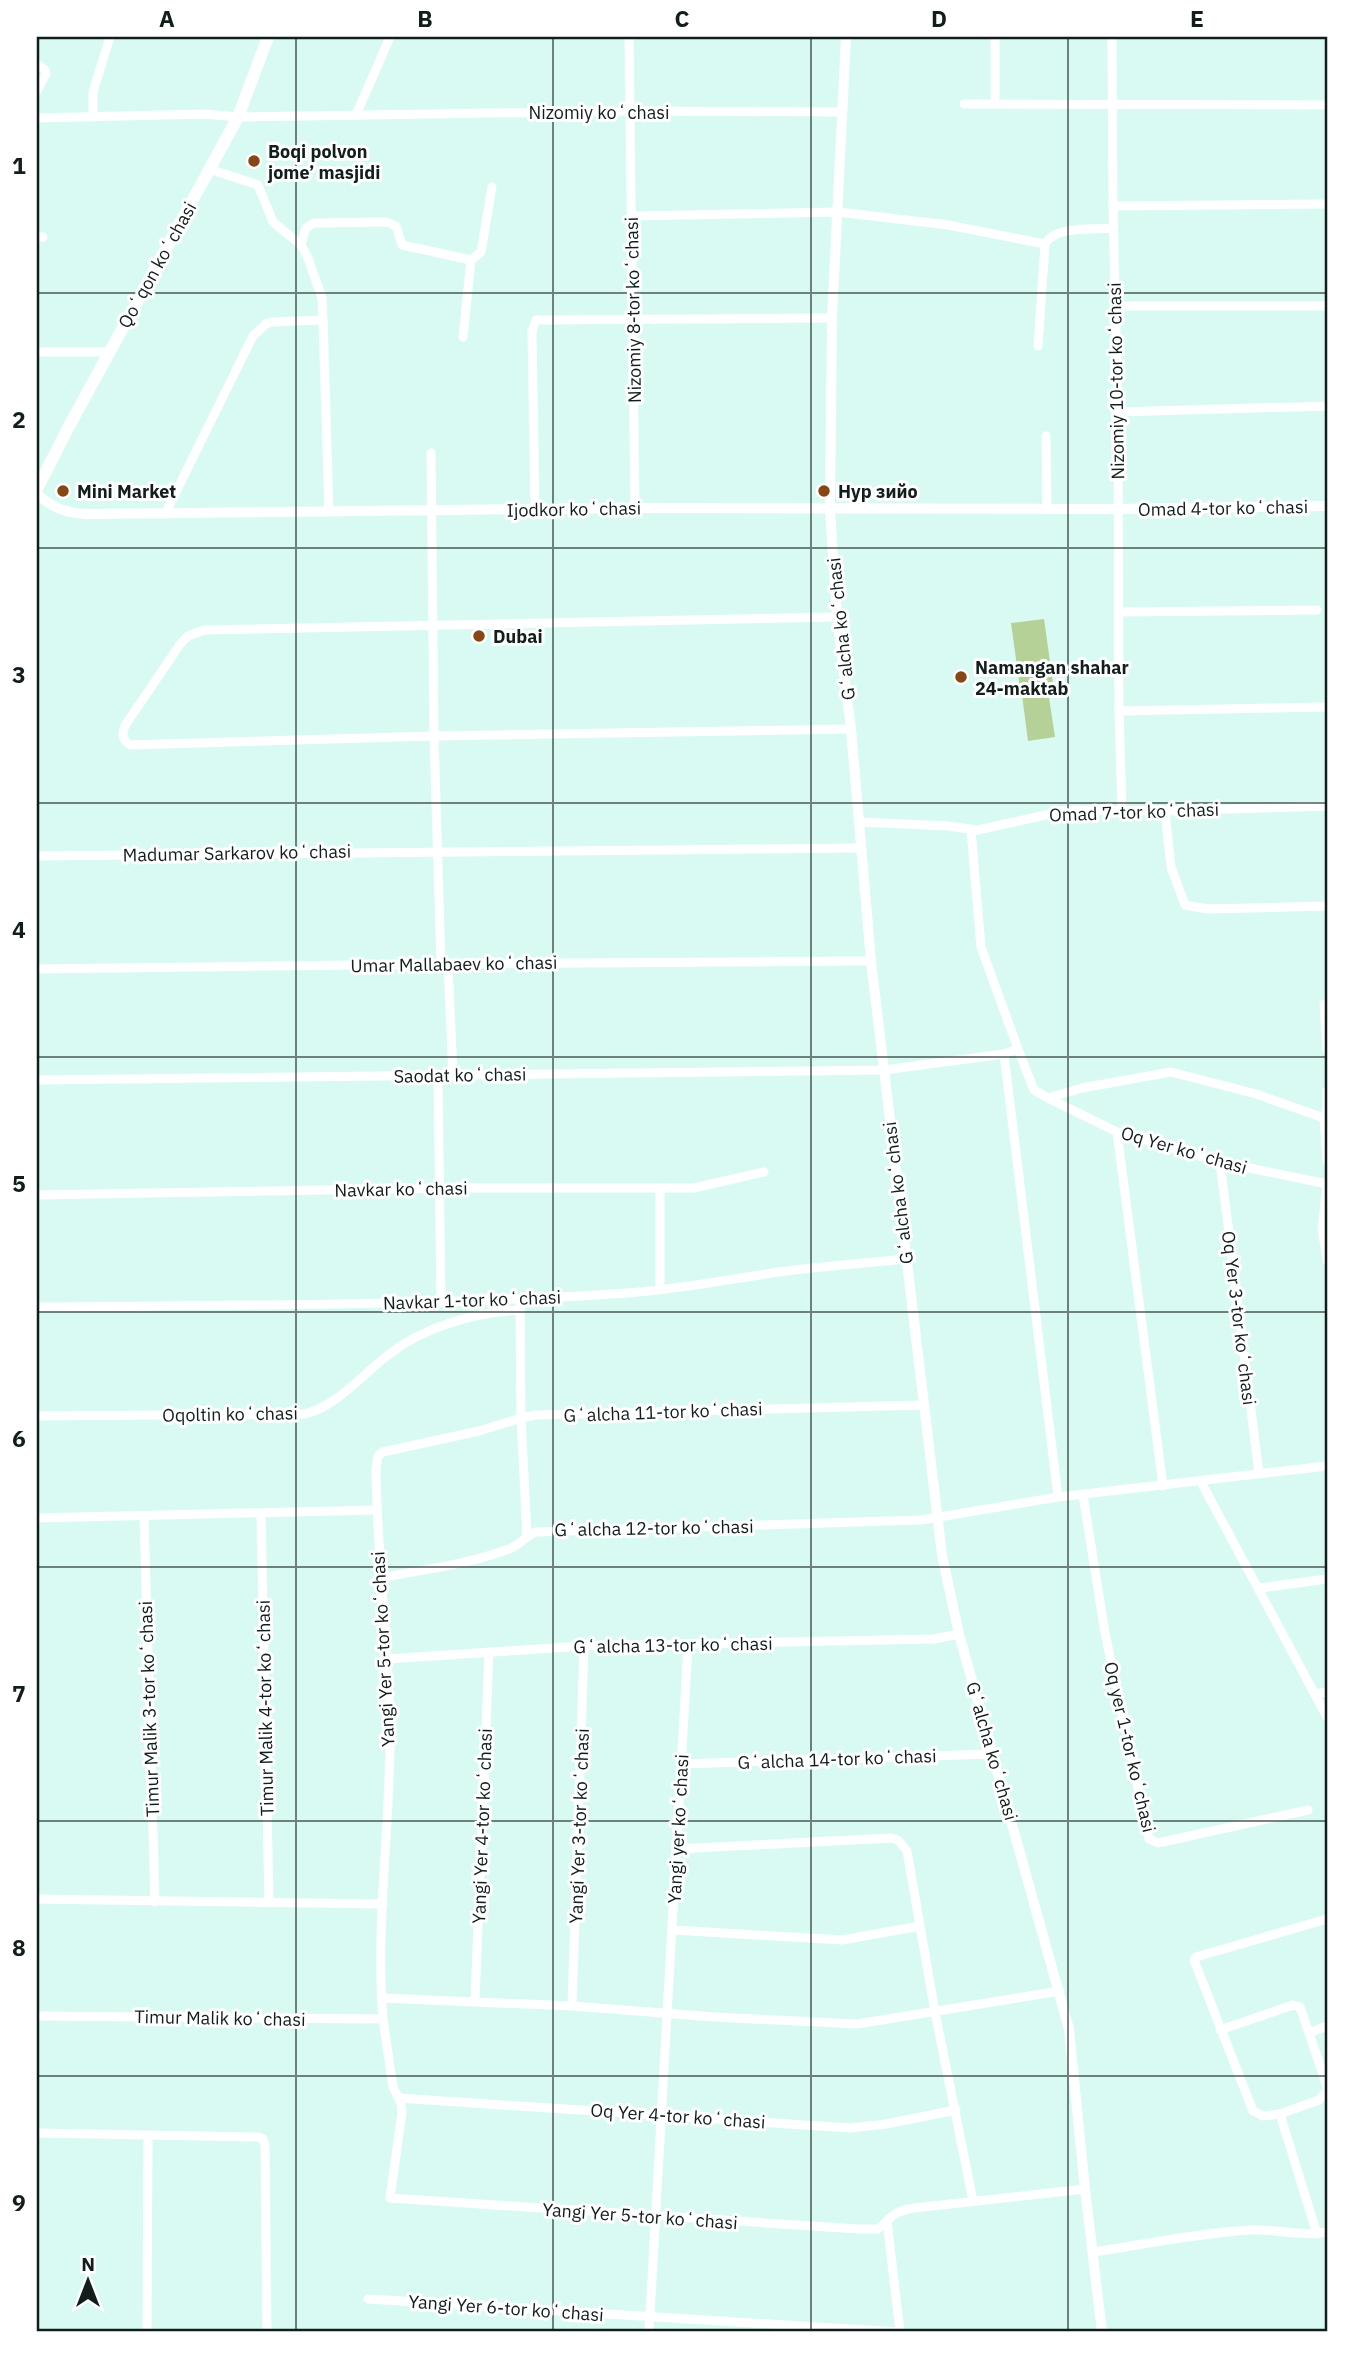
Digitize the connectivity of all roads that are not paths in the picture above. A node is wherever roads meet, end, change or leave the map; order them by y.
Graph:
1 (110, 37) edge
2 (268, 37) edge
3 (390, 37) edge
4 (629, 37) edge
5 (846, 37) edge
6 (995, 37) edge
7 (1112, 37) edge
8 (37, 64) edge
9 (37, 91) edge
10 (964, 104) dead end
11 (995, 104) junction
12 (1327, 104) edge
13 (1112, 105) junction
14 (631, 111) junction
15 (842, 112) junction
16 (356, 115) junction
17 (93, 117) junction
18 (238, 117) junction
19 (37, 118) edge
20 (209, 169) junction
21 (492, 187) dead end
22 (1327, 204) edge
23 (1113, 206) junction
24 (838, 212) junction
25 (631, 216) junction
26 (1113, 228) junction
27 (1045, 244) junction
28 (301, 245) junction
29 (471, 260) junction
30 (1115, 306) junction
31 (1327, 306) edge
32 (634, 318) junction
33 (832, 318) junction
34 (323, 320) junction
35 (463, 337) dead end
36 (1038, 346) dead end
37 (37, 352) edge
38 (109, 352) junction
39 (1327, 406) edge
40 (1118, 412) junction
41 (1046, 436) dead end
42 (431, 453) dead end
43 (37, 491) edge
44 (1327, 506) edge
45 (635, 508) junction
46 (535, 509) junction
47 (1047, 509) junction
48 (1118, 509) junction
49 (432, 510) junction
50 (830, 510) junction
51 (329, 511) junction
52 (165, 514) junction
53 (1317, 610) dead end
54 (1119, 612) junction
55 (837, 617) junction
56 (433, 626) junction
57 (1327, 706) edge
58 (1119, 711) junction
59 (851, 729) junction
60 (434, 736) junction
61 (1327, 806) edge
62 (1122, 810) junction
63 (1165, 811) junction
64 (860, 822) junction
65 (971, 830) junction
66 (861, 848) junction
67 (438, 850) junction
68 (37, 856) edge
69 (1327, 906) edge
70 (871, 961) junction
71 (444, 964) junction
72 (37, 969) edge
73 (1327, 1004) edge
74 (1018, 1049) junction
75 (1327, 1051) edge
76 (1004, 1054) junction
77 (884, 1070) junction
78 (453, 1074) junction
79 (439, 1075) junction
80 (37, 1080) edge
81 (1327, 1091) edge
82 (1048, 1098) junction
83 (1326, 1111) edge
84 (1116, 1132) junction
85 (1220, 1161) junction
86 (1327, 1161) edge
87 (764, 1172) dead end
88 (1327, 1184) edge
89 (440, 1188) junction
90 (660, 1188) junction
91 (37, 1195) edge
92 (1326, 1244) edge
93 (906, 1259) junction
94 (1327, 1261) edge
95 (660, 1289) junction
96 (520, 1300) junction
97 (442, 1302) junction
98 (37, 1307) edge
99 (520, 1310) junction
100 (923, 1405) junction
101 (37, 1416) edge
102 (521, 1418) junction
103 (1327, 1465) edge
104 (1259, 1474) junction
105 (1201, 1482) junction
106 (1163, 1486) junction
107 (1083, 1495) junction
108 (1058, 1497) junction
109 (376, 1510) junction
110 (261, 1513) junction
111 (144, 1516) junction
112 (37, 1518) edge
113 (938, 1518) junction
114 (527, 1535) junction
115 (380, 1578) junction
116 (1327, 1579) edge
117 (1260, 1588) junction
118 (959, 1634) junction
119 (688, 1645) junction
120 (584, 1646) junction
121 (489, 1652) junction
122 (387, 1659) junction
123 (1327, 1692) edge
124 (1314, 1694) junction
125 (1327, 1717) edge
126 (992, 1755) junction
127 (681, 1764) junction
128 (1308, 1810) dead end
129 (677, 1849) junction
130 (37, 1900) edge
131 (155, 1902) junction
132 (269, 1903) junction
133 (383, 1904) junction
134 (1327, 1919) edge
135 (920, 1926) junction
136 (673, 1930) junction
137 (1060, 1990) junction
138 (382, 1998) junction
139 (475, 2001) junction
140 (572, 2006) junction
141 (935, 2012) junction
142 (668, 2013) junction
143 (37, 2016) edge
144 (383, 2019) junction
145 (1327, 2026) edge
146 (1220, 2030) junction
147 (1309, 2033) junction
148 (1327, 2088) edge
149 (398, 2098) junction
150 (956, 2110) junction
151 (663, 2114) junction
152 (1280, 2114) junction
153 (37, 2133) edge
154 (148, 2135) junction
155 (1085, 2189) junction
156 (973, 2201) junction
157 (655, 2217) junction
158 (887, 2221) junction
159 (1322, 2233) edge
160 (1094, 2252) junction
161 (368, 2299) dead end
162 (650, 2318) junction
163 (147, 2332) edge
164 (267, 2332) edge
165 (649, 2332) edge
166 (898, 2332) edge
167 (1102, 2332) edge

1 - 17 street
2 - 18 main road, Qoʻqon koʻchasi
3 - 16 street
4 - 14 street, Nizomiy 8-tor koʻchasi
5 - 15 street, Gʻalcha koʻchasi
6 - 11 street
7 - 13 street, Nizomiy 10-tor koʻchasi
8 - 9 street
10 - 11 street
11 - 13 street
12 - 13 street
13 - 23 street, Nizomiy 10-tor koʻchasi
14 - 15 street, Nizomiy koʻchasi
14 - 16 street, Nizomiy koʻchasi
14 - 25 street, Nizomiy 8-tor koʻchasi
15 - 24 street, Gʻalcha koʻchasi
16 - 18 street, Nizomiy koʻchasi
17 - 18 street, Nizomiy koʻchasi
17 - 19 street, Nizomiy koʻchasi
18 - 20 main road, Qoʻqon koʻchasi
20 - 28 street
20 - 38 main road, Qoʻqon koʻchasi
21 - 29 street
22 - 23 street
23 - 26 street, Nizomiy 10-tor koʻchasi
24 - 25 street
24 - 27 street
24 - 33 street, Gʻalcha koʻchasi
25 - 32 street, Nizomiy 8-tor koʻchasi
26 - 27 street
26 - 30 street, Nizomiy 10-tor koʻchasi
27 - 36 street
28 - 29 street
28 - 34 street
29 - 35 street
30 - 31 street
30 - 40 street, Nizomiy 10-tor koʻchasi
32 - 33 street
32 - 45 street, Nizomiy 8-tor koʻchasi
32 - 46 street
33 - 50 street, Gʻalcha koʻchasi
34 - 51 street
34 - 52 street
37 - 38 street
38 - 43 main road, Qoʻqon koʻchasi
39 - 40 street
40 - 48 street, Nizomiy 10-tor koʻchasi
41 - 47 street
42 - 49 street
43 - 52 street, Ijodkor koʻchasi
44 - 48 street, Omad 4-tor koʻchasi
45 - 46 street, Ijodkor koʻchasi
45 - 50 street, Ijodkor koʻchasi
46 - 49 street, Ijodkor koʻchasi
47 - 48 street, Ijodkor koʻchasi
47 - 50 street, Ijodkor koʻchasi
48 - 54 street, Nizomiy 10-tor koʻchasi
49 - 51 street, Ijodkor koʻchasi
49 - 56 street
50 - 55 street, Gʻalcha koʻchasi
51 - 52 street, Ijodkor koʻchasi
53 - 54 street
54 - 58 street, Nizomiy 10-tor koʻchasi
55 - 56 street
55 - 59 street, Gʻalcha koʻchasi
56 - 60 street
56 - 60 street
57 - 58 street
58 - 62 street, Nizomiy 10-tor koʻchasi
59 - 60 street
59 - 64 street, Gʻalcha koʻchasi
60 - 67 street
61 - 63 street, Omad 7-tor koʻchasi
62 - 63 street, Omad 7-tor koʻchasi
62 - 65 street, Omad 7-tor koʻchasi
63 - 69 street
64 - 65 street, Omad 7-tor koʻchasi
64 - 66 street, Gʻalcha koʻchasi
65 - 74 street
66 - 67 street, Madumar Sarkarov koʻchasi
66 - 70 street, Gʻalcha koʻchasi
67 - 68 street, Madumar Sarkarov koʻchasi
67 - 71 street
70 - 71 street, Umar Mallabaev koʻchasi
70 - 77 street, Gʻalcha koʻchasi
71 - 72 street, Umar Mallabaev koʻchasi
71 - 78 street
73 - 75 street
74 - 76 street, Saodat koʻchasi
74 - 82 street
76 - 77 street, Saodat koʻchasi
76 - 108 street
77 - 78 street, Saodat koʻchasi
77 - 93 street, Gʻalcha koʻchasi
78 - 79 street, Saodat koʻchasi
79 - 80 street, Saodat koʻchasi
79 - 89 street
81 - 83 street
82 - 83 street
82 - 84 street, Oq Yer koʻchasi
83 - 86 street
84 - 85 street, Oq Yer koʻchasi
84 - 106 street
85 - 88 street, Oq Yer koʻchasi
85 - 104 street, Oq Yer 3-tor koʻchasi
87 - 90 street, Navkar koʻchasi
88 - 92 street
89 - 90 street, Navkar koʻchasi
89 - 91 street, Navkar koʻchasi
89 - 97 street
90 - 95 street
92 - 94 street
93 - 95 street, Navkar 1-tor koʻchasi
93 - 100 street, Gʻalcha koʻchasi
95 - 96 street, Navkar 1-tor koʻchasi
96 - 97 street, Navkar 1-tor koʻchasi
96 - 99 street
97 - 98 street, Navkar 1-tor koʻchasi
99 - 101 street, Oqoltin koʻchasi
99 - 102 street
100 - 102 street, Gʻalcha 11-tor koʻchasi
100 - 113 street, Gʻalcha koʻchasi
102 - 109 street, Gʻalcha 11-tor koʻchasi
102 - 114 street
103 - 104 street
104 - 105 street
105 - 106 street
105 - 117 street
106 - 107 street
107 - 108 street
107 - 128 street, Oq yer 1-tor koʻchasi
108 - 113 street
109 - 110 street
109 - 115 street, Yangi Yer 5-tor koʻchasi
110 - 111 street
110 - 132 street, Timur Malik 4-tor koʻchasi
111 - 112 street
111 - 131 street, Timur Malik 3-tor koʻchasi
113 - 114 street, Gʻalcha 12-tor koʻchasi
113 - 118 street, Gʻalcha koʻchasi
114 - 115 street, Gʻalcha 12-tor koʻchasi
115 - 122 street, Yangi Yer 5-tor koʻchasi
116 - 117 street
117 - 124 street
118 - 119 street, Gʻalcha 13-tor koʻchasi
118 - 126 street, Gʻalcha koʻchasi
119 - 120 street, Gʻalcha 13-tor koʻchasi
119 - 127 street, Yangi yer koʻchasi
120 - 121 street, Gʻalcha 13-tor koʻchasi
120 - 140 street, Yangi Yer 3-tor koʻchasi
121 - 122 street, Gʻalcha 13-tor koʻchasi
121 - 139 street, Yangi Yer 4-tor koʻchasi
122 - 133 street, Yangi Yer 5-tor koʻchasi
123 - 124 street
124 - 125 street
126 - 127 street, Gʻalcha 14-tor koʻchasi
126 - 137 street, Gʻalcha koʻchasi
127 - 129 street, Yangi yer koʻchasi
129 - 135 street
129 - 136 street, Yangi yer koʻchasi
130 - 131 street
131 - 132 street
132 - 133 street
133 - 138 street, Yangi Yer 5-tor koʻchasi
134 - 146 street
135 - 136 street
135 - 141 street
136 - 142 street, Yangi yer koʻchasi
137 - 141 street
137 - 155 street, Gʻalcha koʻchasi
138 - 139 street
138 - 144 street
139 - 140 street
140 - 142 street
141 - 142 street
141 - 150 street
142 - 151 street, Yangi yer koʻchasi
143 - 144 street, Timur Malik koʻchasi
144 - 149 street
145 - 147 street
146 - 147 street
146 - 152 street
147 - 148 street
148 - 152 street
149 - 151 street, Oq Yer 4-tor koʻchasi
149 - 157 street, Yangi Yer 5-tor koʻchasi
150 - 151 street, Oq Yer 4-tor koʻchasi
150 - 156 street
151 - 157 street, Yangi yer koʻchasi
152 - 159 street
153 - 154 street
154 - 163 street
154 - 164 street
155 - 156 street
155 - 160 street, Gʻalcha koʻchasi
156 - 158 street
157 - 158 street, Yangi Yer 5-tor koʻchasi
157 - 162 street, Yangi yer koʻchasi
158 - 166 street
159 - 160 street
160 - 167 street, Gʻalcha koʻchasi
161 - 162 street, Yangi Yer 6-tor koʻchasi
162 - 165 street, Yangi yer koʻchasi
162 - 166 street, Yangi Yer 6-tor koʻchasi

